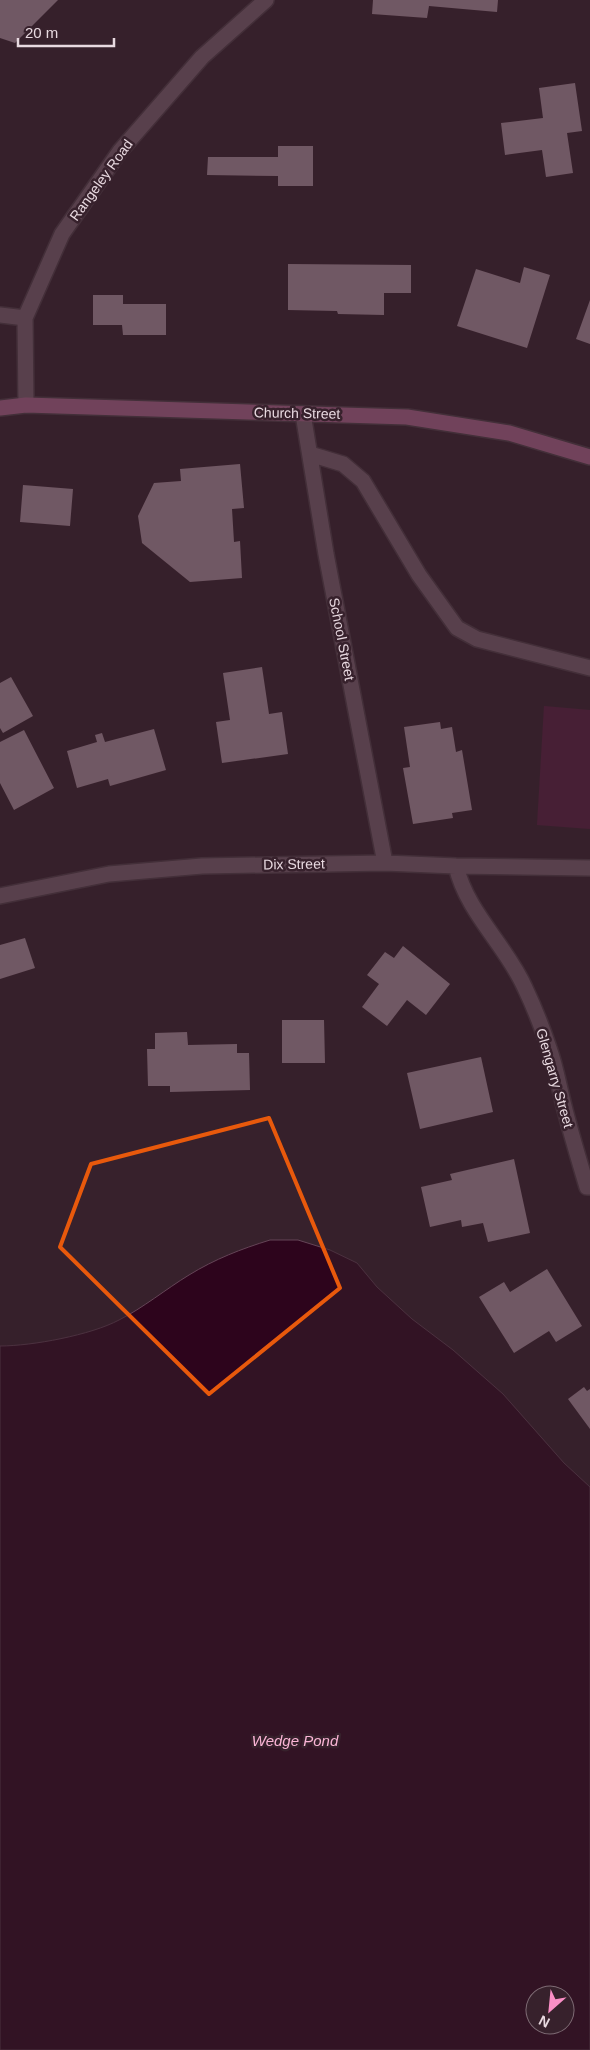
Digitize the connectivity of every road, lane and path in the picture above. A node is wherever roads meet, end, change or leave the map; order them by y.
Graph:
1 (266, 0) edge
2 (0, 315) edge
3 (25, 318) junction
4 (26, 405) junction
5 (0, 408) edge
6 (303, 414) junction
7 (310, 454) junction
8 (590, 457) edge
9 (590, 668) edge
10 (385, 863) junction
11 (456, 866) junction
12 (590, 868) edge
13 (0, 896) edge
14 (589, 1190) edge

1 - 3 street, Rangeley Road
2 - 3 street
3 - 4 street, Rangeley Road
4 - 5 main road, Church Street
4 - 6 main road, Church Street
6 - 7 street, School Street
6 - 8 main road, Church Street
7 - 9 street
7 - 10 street, School Street
10 - 11 street, Dix Street
10 - 13 street, Dix Street
11 - 12 street, Dix Street
11 - 14 street, Glengarry Street

